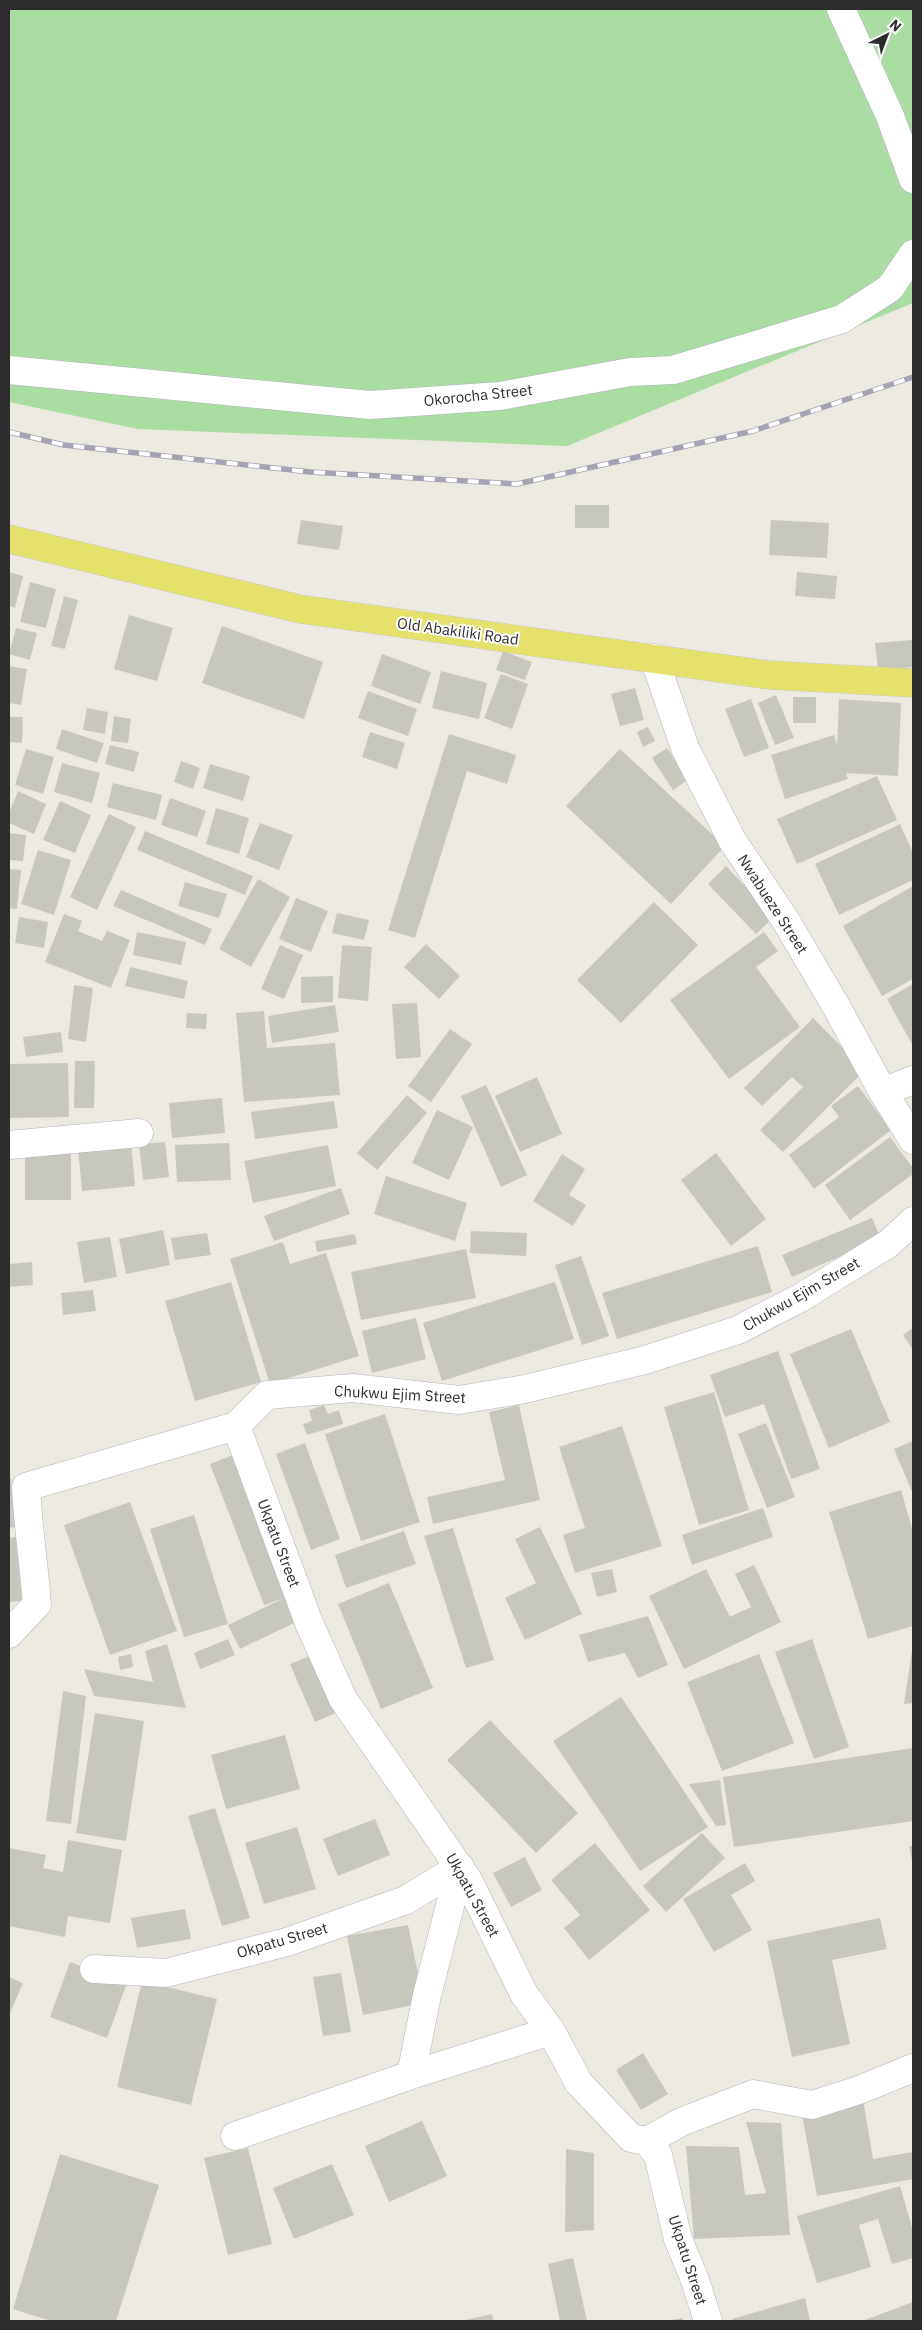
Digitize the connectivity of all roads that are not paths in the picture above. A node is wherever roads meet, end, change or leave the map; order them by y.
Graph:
1 (841, 9) edge
2 (913, 179) edge
3 (913, 254) edge
4 (9, 370) edge
5 (9, 539) edge
6 (654, 658) junction
7 (913, 683) edge
8 (913, 1080) edge
9 (883, 1092) junction
10 (139, 1133) dead end
11 (913, 1140) edge
12 (9, 1144) edge
13 (913, 1221) edge
14 (236, 1426) junction
15 (9, 1634) edge
16 (460, 1867) junction
17 (94, 1969) dead end
18 (551, 2031) junction
19 (913, 2068) edge
20 (411, 2075) junction
21 (235, 2136) dead end
22 (647, 2141) junction
23 (708, 2321) edge

1 - 2 street
3 - 4 street, Okorocha Street
5 - 6 main road, Old Abakiliki Road
6 - 7 main road, Old Abakiliki Road
6 - 9 street, Nwabueze Street
8 - 9 street
9 - 11 street, Nwabueze Street
10 - 12 street
13 - 14 street, Chukwu Ejim Street
14 - 15 street, Chukwu Ejim Street
14 - 16 street, Ukpatu Street
16 - 17 street, Okpatu Street
16 - 18 street, Ukpatu Street
16 - 20 street
18 - 20 street
18 - 22 street, Ukpatu Street
19 - 22 street
20 - 21 street
22 - 23 street, Ukpatu Street

